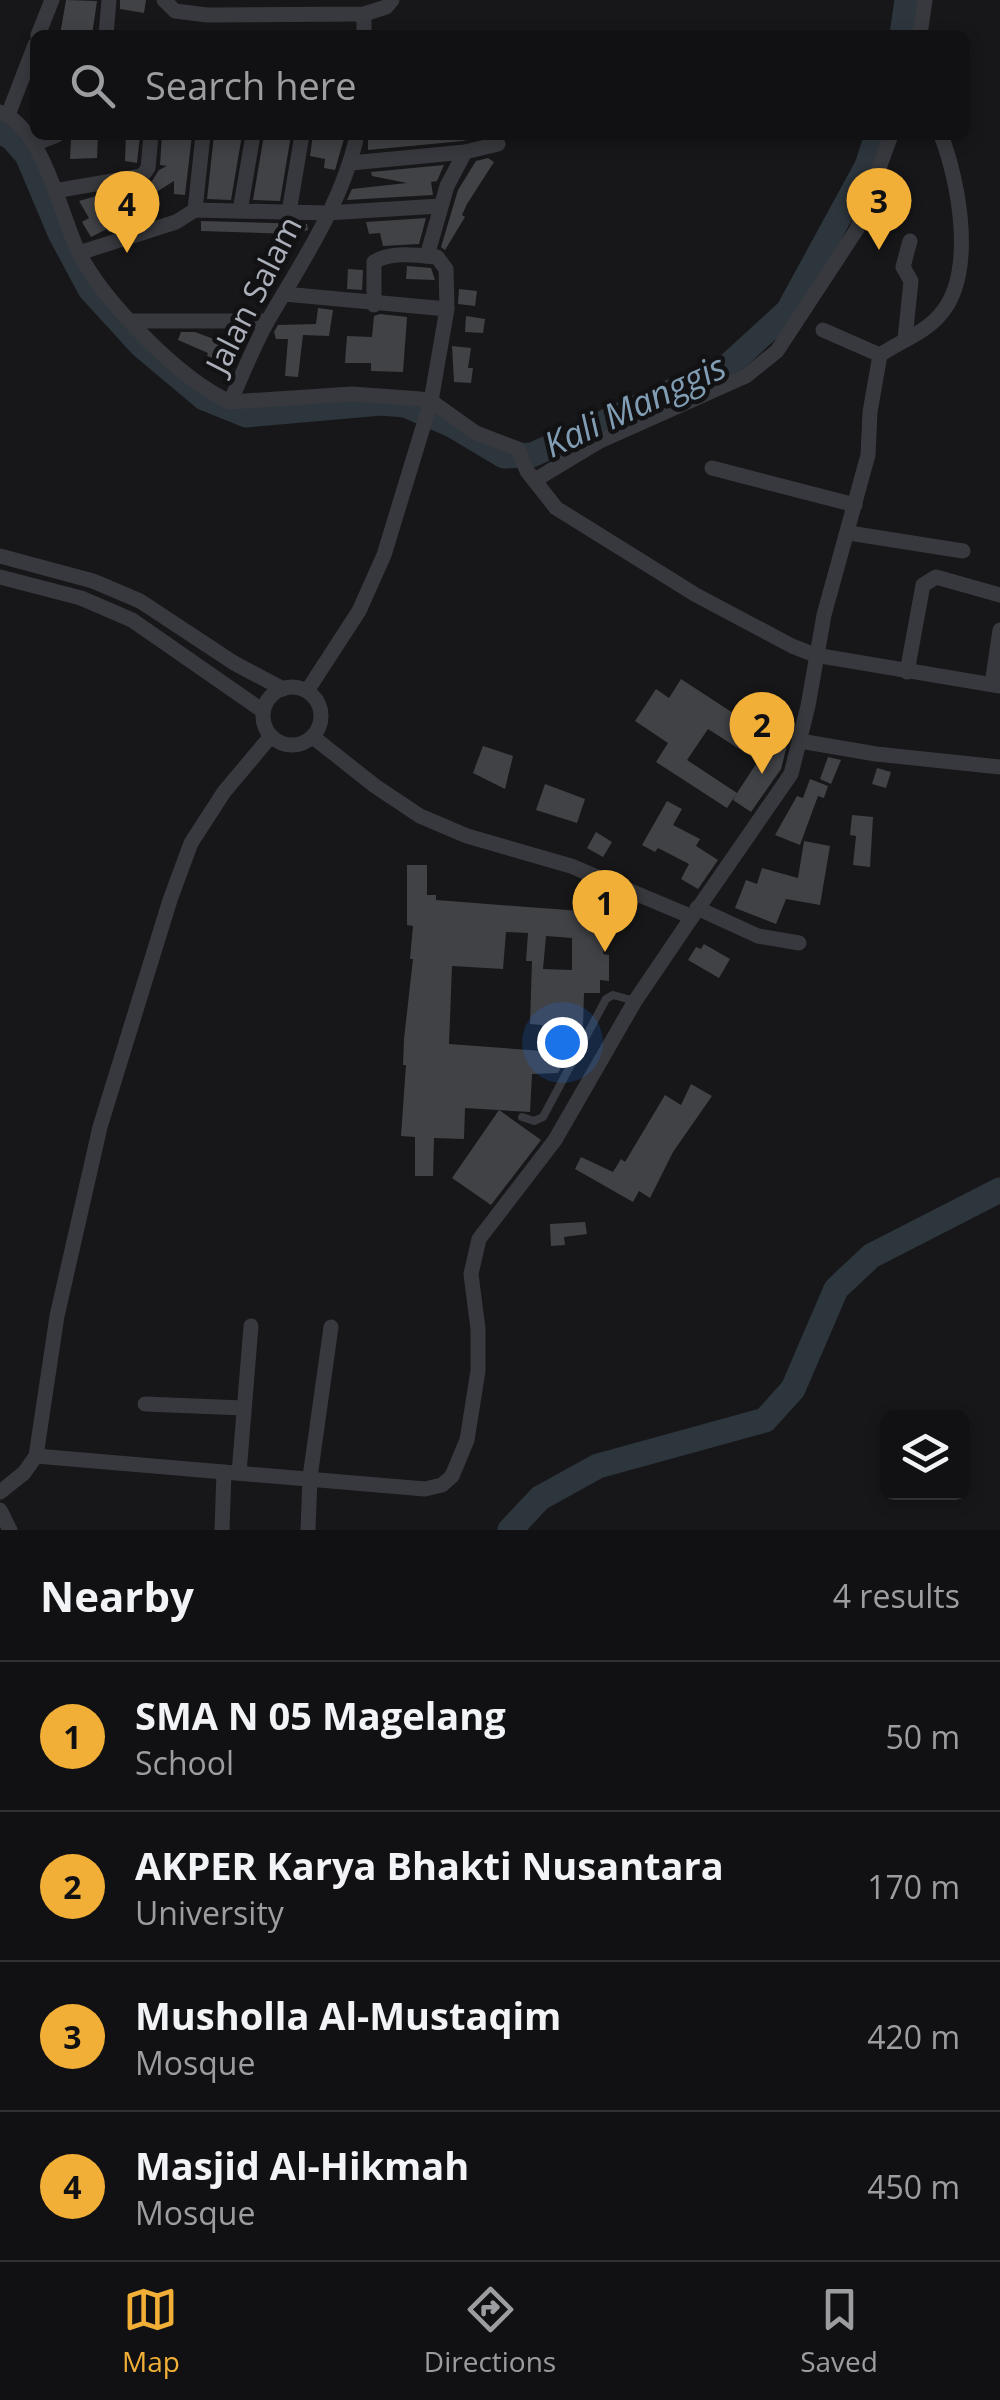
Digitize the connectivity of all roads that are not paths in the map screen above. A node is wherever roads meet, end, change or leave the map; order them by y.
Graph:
1 (52, 0) edge
2 (109, 0) edge
3 (164, 0) edge
4 (392, 0) edge
5 (925, 0) edge
6 (215, 10) edge
7 (364, 14) junction
8 (40, 30) edge
9 (106, 30) edge
10 (364, 30) edge
11 (921, 30) edge
12 (30, 55) edge
13 (4, 114) edge
14 (44, 140) edge
15 (151, 140) edge
16 (202, 140) edge
17 (252, 140) edge
18 (301, 140) edge
19 (355, 140) edge
20 (889, 140) edge
21 (944, 140) edge
22 (34, 144) junction
23 (498, 144) dead end
24 (465, 152) junction
25 (351, 162) junction
26 (54, 191) junction
27 (440, 206) junction
28 (195, 210) junction
29 (240, 211) junction
30 (289, 212) junction
31 (327, 212) junction
32 (910, 241) dead end
33 (79, 253) junction
34 (427, 256) junction
35 (284, 294) junction
36 (374, 305) junction
37 (447, 309) junction
38 (132, 321) junction
39 (268, 322) junction
40 (823, 330) dead end
41 (904, 339) junction
42 (880, 355) junction
43 (230, 402) junction
44 (431, 403) junction
45 (712, 468) dead end
46 (531, 475) junction
47 (855, 505) junction
48 (849, 533) junction
49 (962, 552) dead end
50 (0, 556) edge
51 (0, 577) edge
52 (1000, 595) edge
53 (1000, 630) edge
54 (815, 655) junction
55 (906, 672) junction
56 (996, 685) edge
57 (283, 689) junction
58 (307, 691) junction
59 (264, 711) junction
60 (270, 736) junction
61 (313, 737) junction
62 (800, 741) junction
63 (1000, 767) edge
64 (694, 912) junction
65 (799, 943) dead end
66 (635, 1001) junction
67 (522, 1117) dead end
68 (251, 1326) dead end
69 (330, 1326) dead end
70 (145, 1404) dead end
71 (242, 1408) junction
72 (36, 1456) junction
73 (231, 1472) junction
74 (310, 1478) junction
75 (0, 1492) edge
76 (0, 1510) edge
77 (10, 1530) edge
78 (222, 1530) edge
79 (308, 1530) edge

1 - 8 street
2 - 9 street
3 - 6 street
4 - 7 street
5 - 11 street
6 - 7 street
7 - 10 street
12 - 13 street
13 - 22 street
14 - 22 street
15 - 26 street
16 - 28 street
17 - 29 street
18 - 30 street
19 - 25 street, Jalan Salam
20 - 46 street
21 - 41 street
22 - 26 street
23 - 24 street
24 - 25 street
24 - 27 street
25 - 31 street, Jalan Salam
26 - 33 street
27 - 31 street
27 - 34 street
28 - 29 street
28 - 33 street
29 - 30 street
30 - 31 street
31 - 35 street, Jalan Salam
32 - 41 street
33 - 38 street
34 - 36 street
34 - 37 street
35 - 36 street
35 - 39 street, Jalan Salam
36 - 37 street
37 - 44 street
38 - 39 street
38 - 43 street
39 - 43 street, Jalan Salam
40 - 42 street
41 - 42 street
42 - 47 street
43 - 44 street
44 - 46 street
44 - 58 street
45 - 47 street
46 - 54 street
47 - 48 street
48 - 49 street
48 - 54 street
50 - 57 street
51 - 59 street
52 - 55 street
53 - 56 street
54 - 55 street
54 - 62 street
55 - 56 street
57 - 58 street
57 - 59 street
58 - 61 street
59 - 60 street
60 - 61 street
60 - 72 street
61 - 64 street
62 - 63 street
62 - 64 street
64 - 65 street
64 - 66 street
66 - 67 lane
66 - 74 street
68 - 71 street
69 - 74 street
70 - 71 street
71 - 73 street
72 - 73 street
72 - 75 street
73 - 74 street
73 - 78 street
74 - 79 street
76 - 77 street

